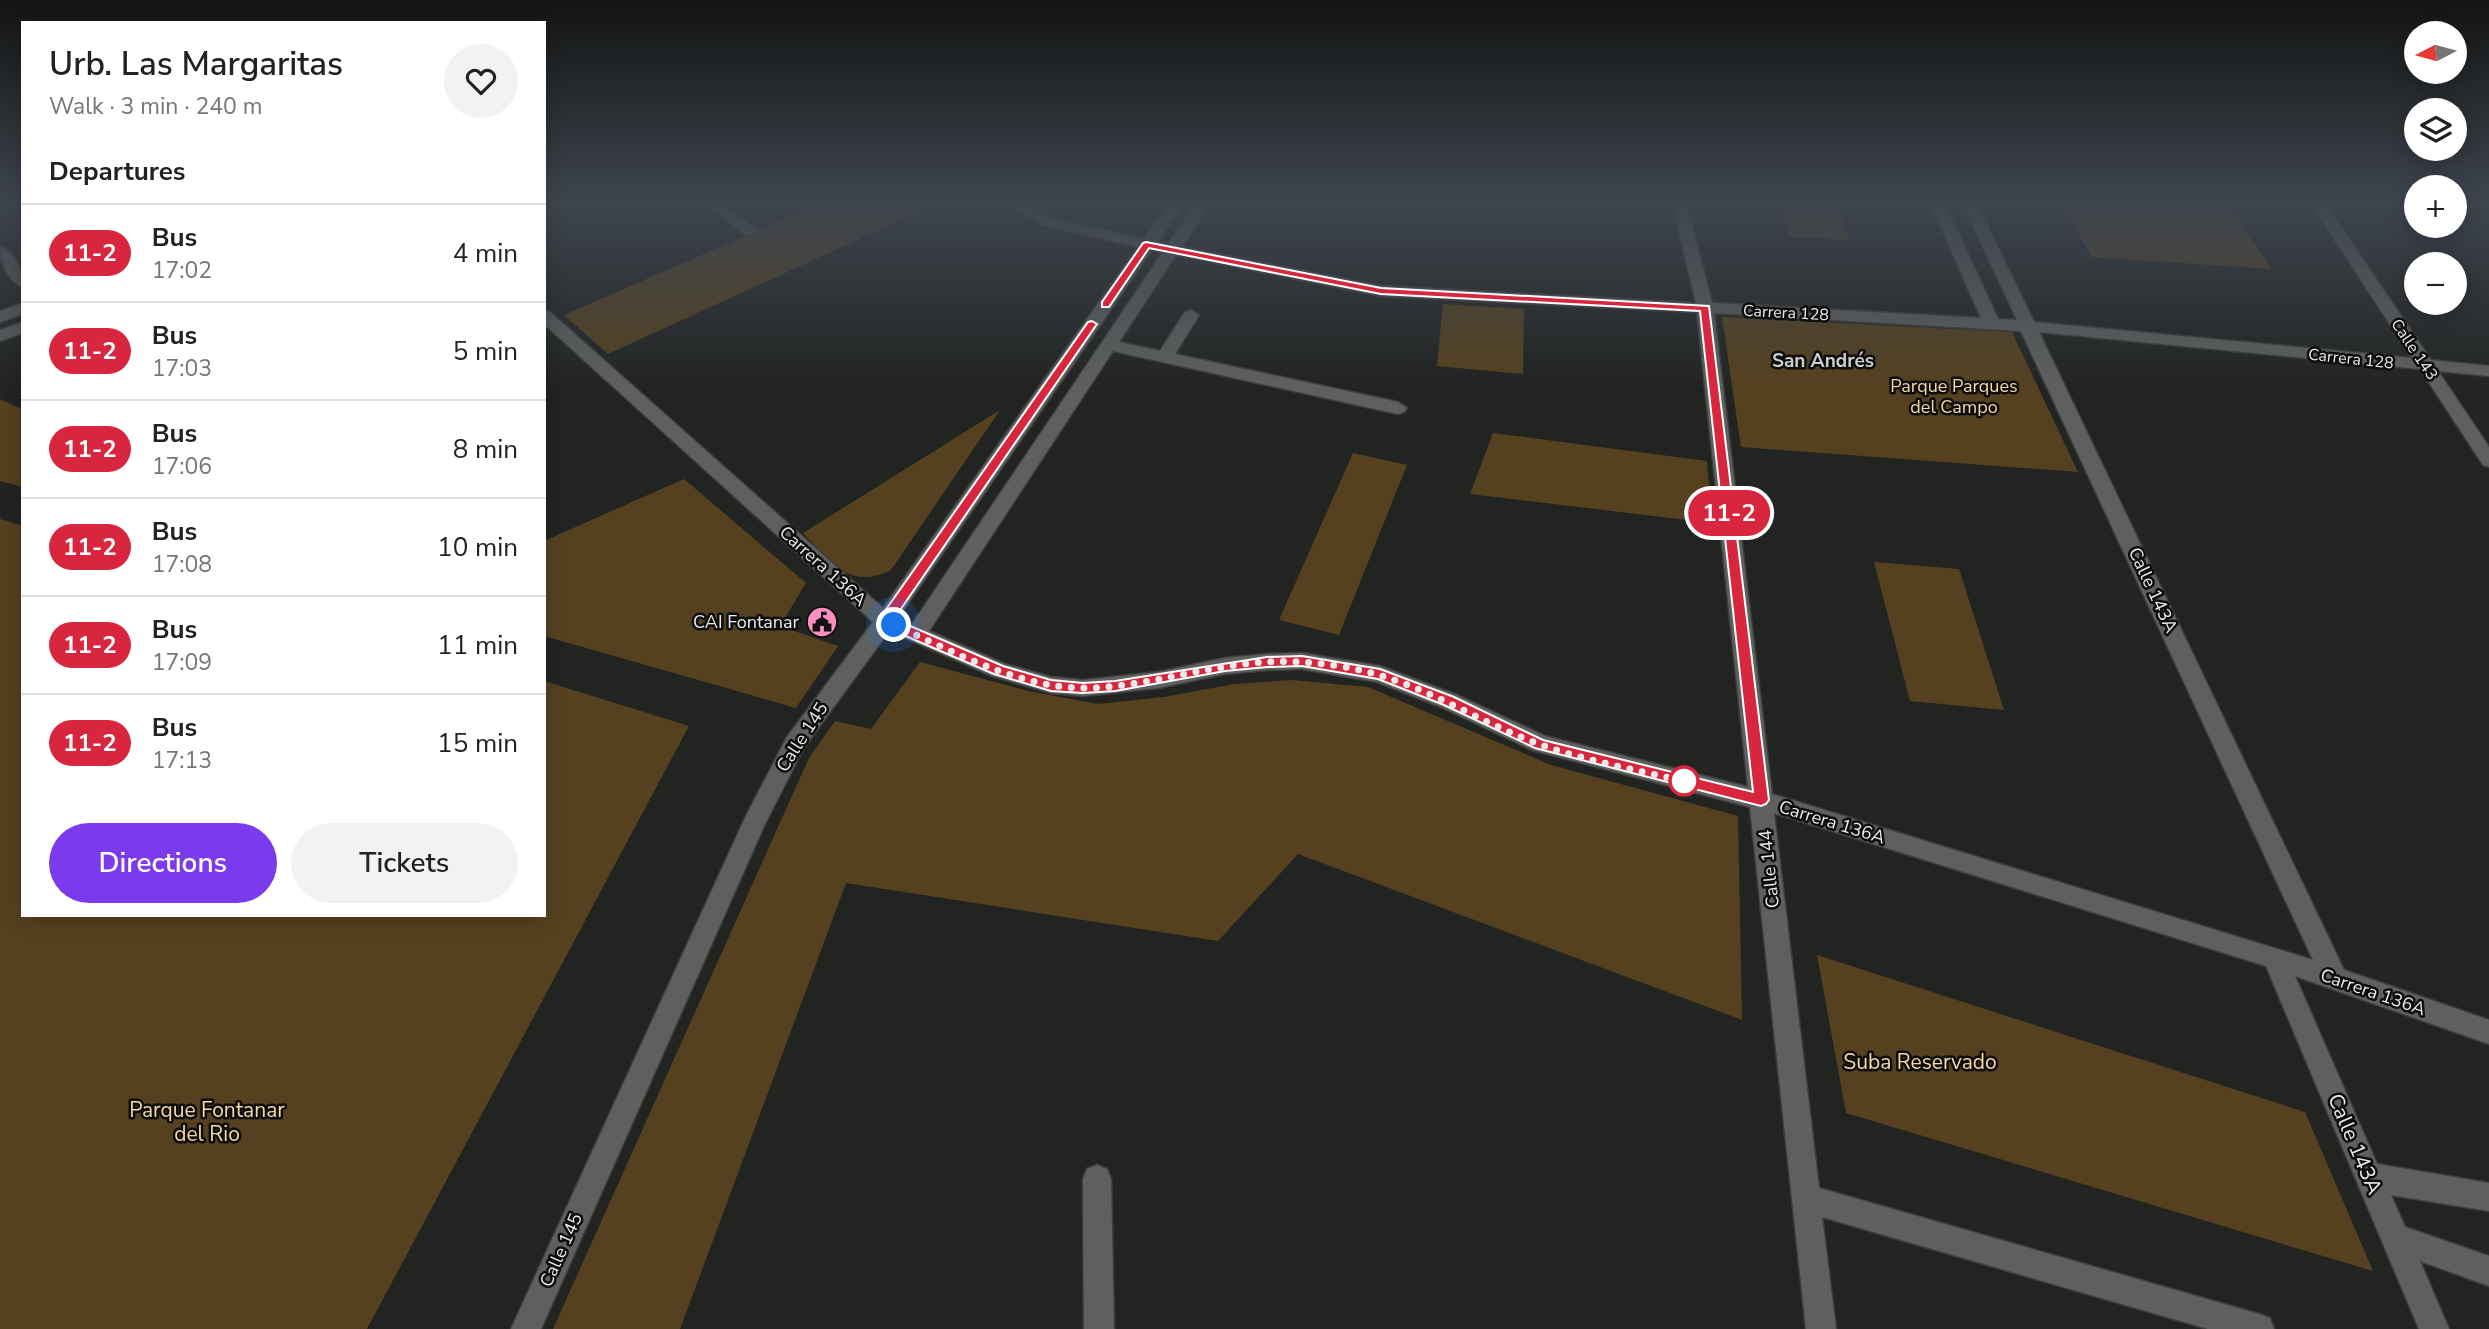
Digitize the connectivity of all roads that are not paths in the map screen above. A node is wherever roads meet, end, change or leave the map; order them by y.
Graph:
1 (10, 264) edge
2 (1133, 264) edge
3 (1162, 264) edge
4 (1243, 264) edge
5 (1694, 264) edge
6 (1965, 264) edge
7 (1999, 264) edge
8 (2358, 264) edge
9 (21, 279) edge
10 (1705, 308) junction
11 (21, 309) edge
12 (1191, 315) dead end
13 (0, 317) edge
14 (546, 317) edge
15 (1992, 323) junction
16 (2029, 326) junction
17 (21, 328) edge
18 (0, 336) edge
19 (1108, 345) junction
20 (1165, 357) junction
21 (2425, 365) junction
22 (2489, 371) edge
23 (1398, 408) dead end
24 (2489, 461) edge
25 (885, 621) junction
26 (916, 634) junction
27 (1761, 800) junction
28 (2276, 958) junction
29 (2335, 979) junction
30 (2489, 1032) edge
31 (2369, 1177) junction
32 (1097, 1179) dead end
33 (2489, 1197) edge
34 (1806, 1198) junction
35 (2395, 1238) junction
36 (2489, 1271) edge
37 (526, 1329) edge
38 (1099, 1329) edge
39 (1821, 1329) edge
40 (2259, 1329) edge
41 (2434, 1329) edge

1 - 9 street
2 - 25 street, Calle 145
3 - 19 street
4 - 10 street, Carrera 128
5 - 10 street, Calle 144
6 - 15 street
7 - 16 street, Calle 143A
8 - 21 street, Calle 143
10 - 15 street, Carrera 128
10 - 27 street, Calle 144
11 - 13 street
12 - 20 street
14 - 25 street, Carrera 136A
15 - 16 street, Carrera 128
16 - 21 street, Carrera 128
16 - 29 street, Calle 143A
17 - 18 street
19 - 20 street
19 - 26 street
20 - 23 street
21 - 22 street, Carrera 128
21 - 24 street, Calle 143
25 - 26 street, Carrera 136A
25 - 37 street, Calle 145
26 - 27 street, Carrera 136A
27 - 28 street, Carrera 136A
27 - 34 street, Calle 144
28 - 29 street, Carrera 136A
28 - 31 street, Calle 143A
29 - 30 street, Carrera 136A
31 - 33 street
31 - 35 street, Calle 143A
32 - 38 street
34 - 39 street, Calle 144
34 - 40 street
35 - 36 street
35 - 41 street, Calle 143A

